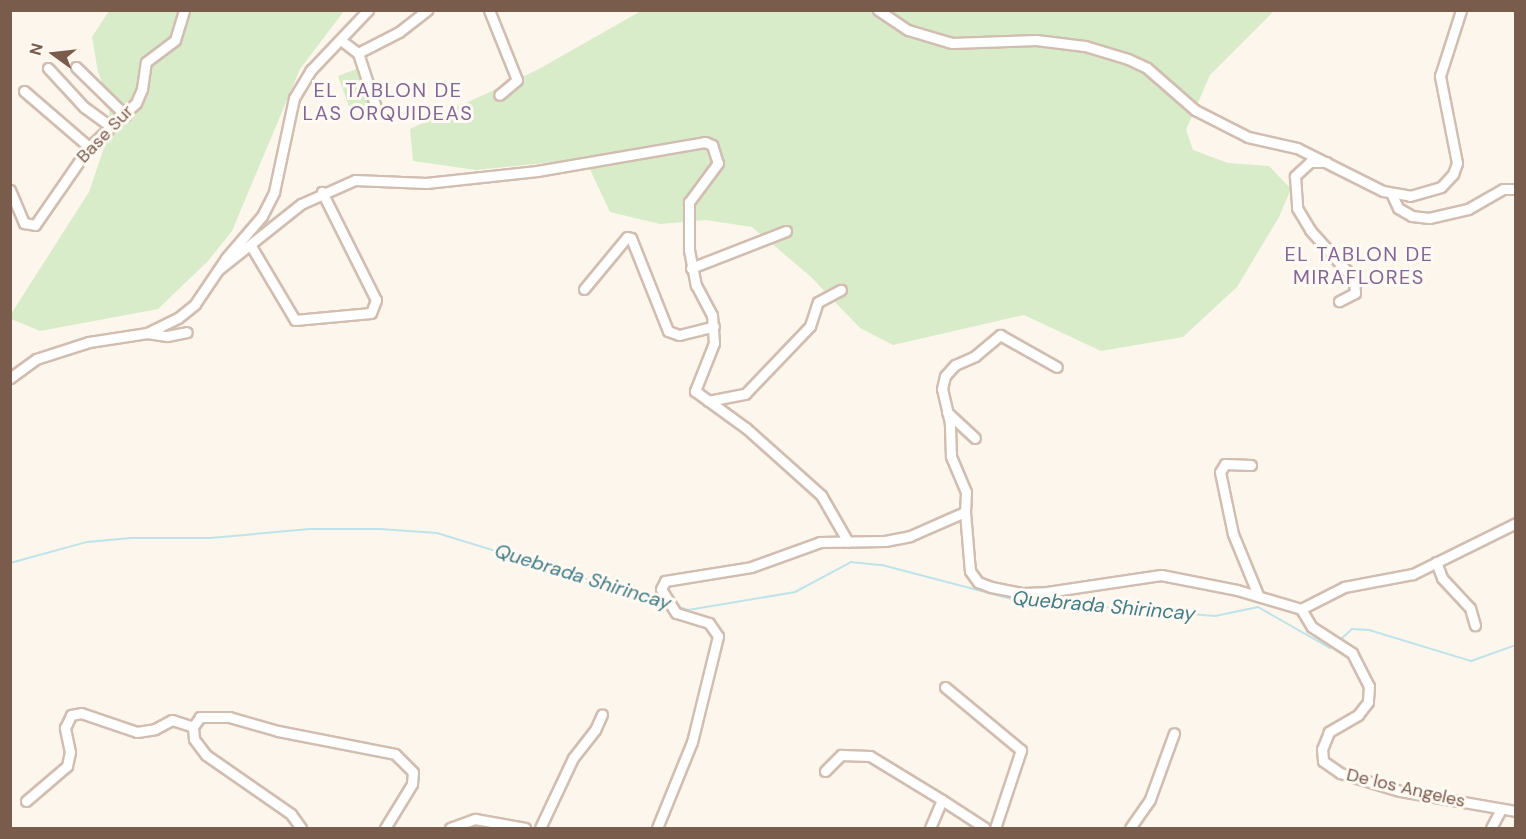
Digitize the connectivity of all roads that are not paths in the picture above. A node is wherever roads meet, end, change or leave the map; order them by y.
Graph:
1 (184, 10) edge
2 (368, 10) edge
3 (427, 10) edge
4 (489, 10) edge
5 (878, 10) edge
6 (1461, 10) edge
7 (342, 41) junction
8 (358, 53) junction
9 (76, 67) dead end
10 (48, 68) dead end
11 (24, 92) dead end
12 (499, 95) dead end
13 (378, 114) dead end
14 (125, 115) junction
15 (110, 126) junction
16 (88, 147) junction
17 (1331, 162) junction
18 (1515, 189) edge
19 (10, 190) edge
20 (322, 192) junction
21 (1392, 195) junction
22 (786, 231) dead end
23 (251, 246) junction
24 (691, 268) junction
25 (218, 270) junction
26 (584, 289) dead end
27 (841, 290) dead end
28 (1339, 301) dead end
29 (714, 326) junction
30 (187, 332) dead end
31 (147, 333) junction
32 (1057, 367) dead end
33 (10, 378) edge
34 (708, 401) junction
35 (947, 412) junction
36 (975, 438) dead end
37 (1251, 465) dead end
38 (965, 512) junction
39 (1515, 523) edge
40 (848, 542) junction
41 (1436, 562) junction
42 (1258, 596) junction
43 (1301, 609) junction
44 (1475, 625) dead end
45 (945, 687) dead end
46 (602, 714) dead end
47 (193, 727) junction
48 (1174, 733) dead end
49 (825, 771) dead end
50 (942, 800) junction
51 (26, 801) dead end
52 (1501, 809) junction
53 (1515, 811) edge
54 (301, 828) edge
55 (385, 828) edge
56 (450, 828) edge
57 (525, 828) edge
58 (540, 828) edge
59 (657, 828) edge
60 (930, 828) edge
61 (985, 828) edge
62 (995, 828) edge
63 (1130, 828) edge
64 (1491, 828) edge

1 - 14 street, Base Sur
2 - 7 street
3 - 8 street
4 - 12 street
5 - 17 street
6 - 21 street
7 - 8 street
7 - 25 street
8 - 13 street
9 - 14 street
10 - 15 street
11 - 16 street
14 - 15 street, Base Sur
15 - 16 street, Base Sur
16 - 19 street, Base Sur
17 - 21 street
17 - 28 street
18 - 21 street
20 - 23 street
20 - 23 street
20 - 24 street
22 - 24 street
23 - 25 street
24 - 29 street
25 - 31 street
26 - 29 street
27 - 34 street
29 - 34 street
30 - 31 street
31 - 33 street
32 - 35 street
34 - 40 street
35 - 36 street
35 - 38 street
37 - 42 street
38 - 40 street
38 - 42 street
39 - 41 street
40 - 59 street
41 - 43 street
41 - 44 street
42 - 43 street
43 - 52 street, De los Angeles
45 - 62 street
46 - 58 street
47 - 51 street
47 - 54 street
47 - 55 street
48 - 63 street
49 - 50 street
50 - 60 street
50 - 61 street
52 - 53 street, De los Angeles
52 - 64 street
56 - 57 street

